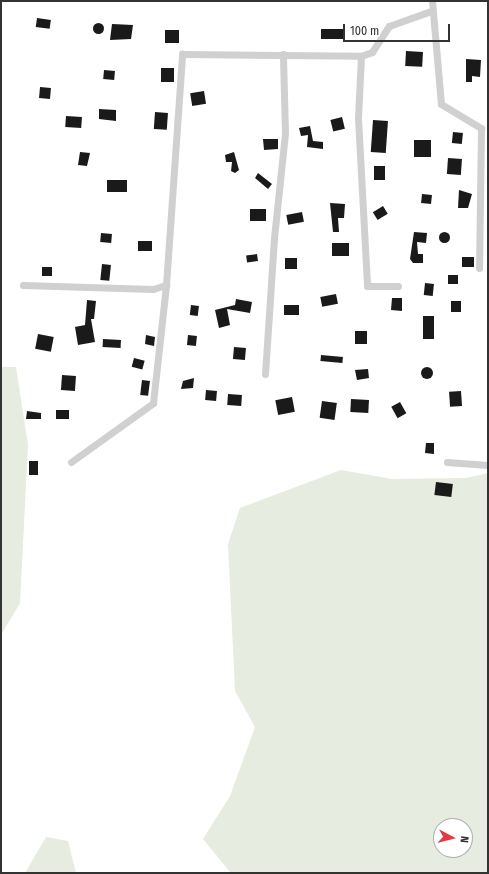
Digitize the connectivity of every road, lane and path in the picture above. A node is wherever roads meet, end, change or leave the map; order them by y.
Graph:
1 (432, 1) edge
2 (431, 11) junction
3 (283, 54) junction
4 (361, 56) junction
5 (479, 268) dead end
6 (166, 284) junction
7 (23, 286) dead end
8 (398, 286) dead end
9 (266, 374) dead end
10 (70, 462) dead end
11 (447, 462) dead end
12 (488, 465) edge

1 - 2 street
2 - 4 street
2 - 5 street
3 - 4 street
3 - 6 street
3 - 9 street
4 - 8 street
6 - 7 street
6 - 10 street
11 - 12 street

